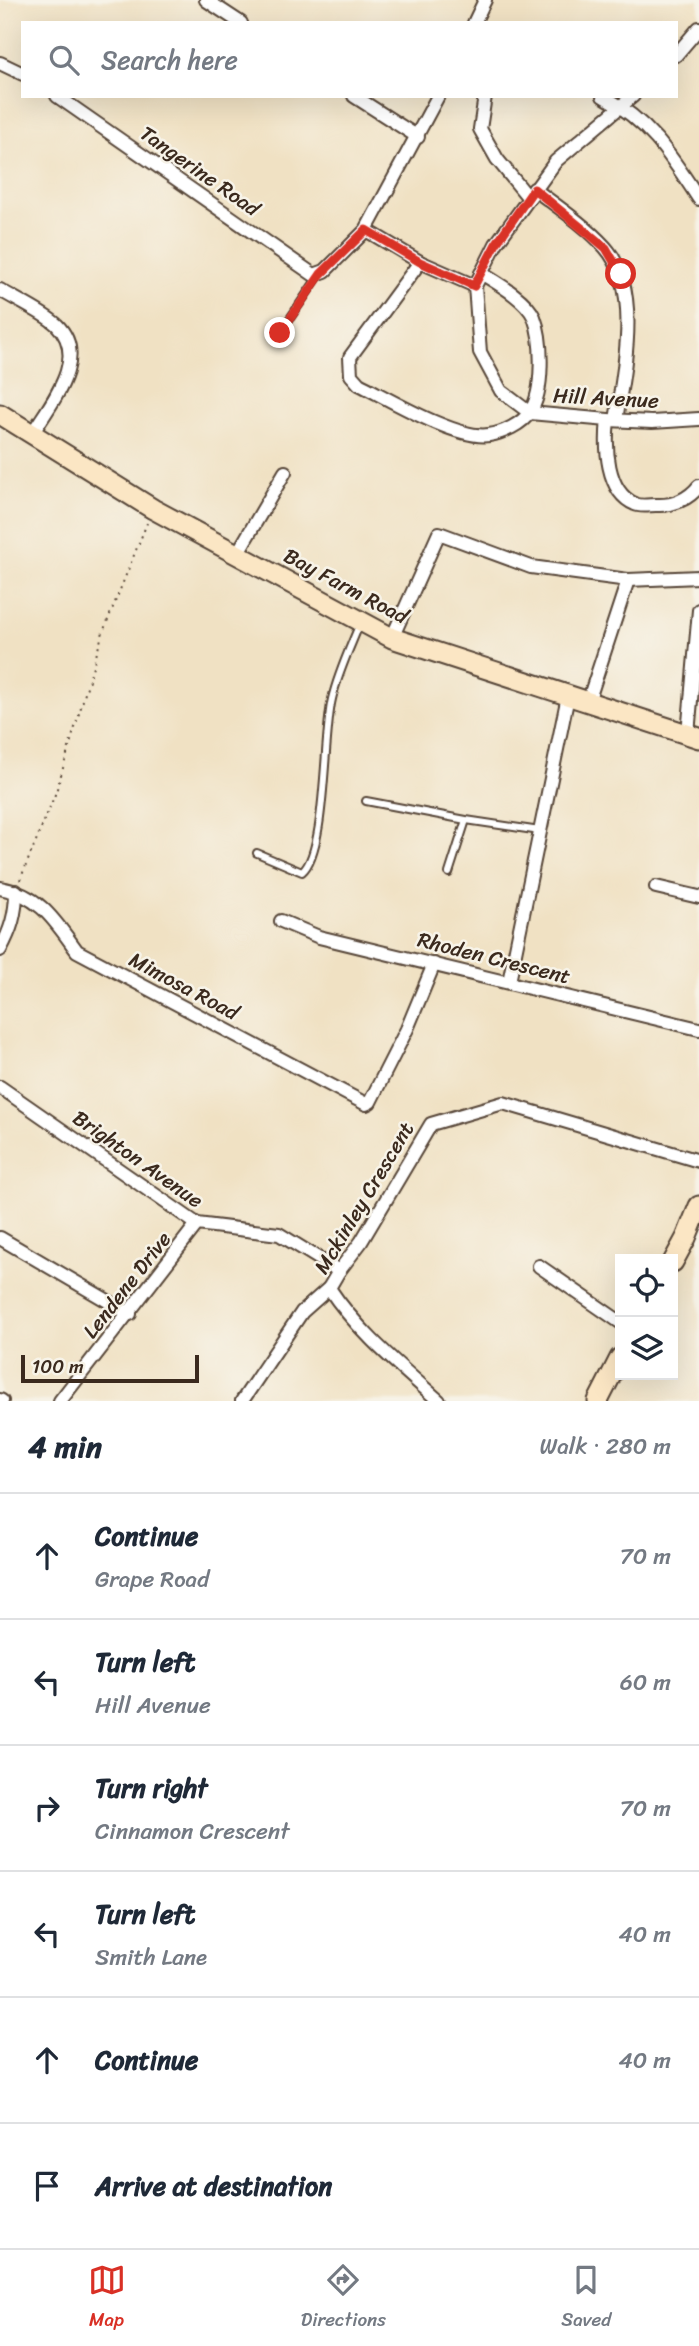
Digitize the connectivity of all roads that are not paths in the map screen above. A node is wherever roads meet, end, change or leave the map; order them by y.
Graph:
1 (206, 0) edge
2 (485, 0) edge
3 (238, 21) edge
4 (475, 21) edge
5 (699, 28) edge
6 (678, 53) edge
7 (0, 63) edge
8 (21, 73) edge
9 (60, 98) edge
10 (357, 98) edge
11 (437, 98) edge
12 (485, 98) edge
13 (607, 98) edge
14 (631, 98) edge
15 (621, 106) junction
16 (418, 137) junction
17 (531, 193) junction
18 (699, 199) edge
19 (366, 230) junction
20 (420, 262) junction
21 (481, 273) junction
22 (321, 274) junction
23 (474, 286) junction
24 (0, 290) edge
25 (280, 333) dead end
26 (530, 413) junction
27 (0, 414) edge
28 (699, 419) edge
29 (612, 420) junction
30 (32, 434) junction
31 (285, 472) dead end
32 (699, 486) edge
33 (237, 554) junction
34 (699, 577) edge
35 (628, 580) junction
36 (699, 610) edge
37 (360, 621) junction
38 (392, 638) junction
39 (568, 696) junction
40 (588, 702) junction
41 (693, 736) edge
42 (366, 801) dead end
43 (466, 820) junction
44 (540, 831) junction
45 (257, 853) dead end
46 (449, 873) dead end
47 (656, 887) dead end
48 (0, 888) edge
49 (16, 891) junction
50 (699, 897) edge
51 (281, 921) dead end
52 (0, 950) edge
53 (434, 964) junction
54 (509, 982) junction
55 (699, 1029) edge
56 (0, 1087) edge
57 (699, 1161) edge
58 (699, 1206) edge
59 (197, 1224) junction
60 (0, 1238) edge
61 (692, 1240) edge
62 (678, 1256) edge
63 (539, 1266) dead end
64 (339, 1271) junction
65 (329, 1288) junction
66 (130, 1314) junction
67 (615, 1319) edge
68 (615, 1368) edge
69 (435, 1400) edge
70 (60, 1401) edge
71 (242, 1401) edge
72 (598, 1401) edge

1 - 3 street
2 - 4 street
5 - 6 street
7 - 8 street
9 - 22 street, Tangerine Road
10 - 16 street
11 - 16 street
12 - 17 street
13 - 15 street
14 - 15 street
15 - 17 street
15 - 18 street
16 - 19 street
17 - 21 street
17 - 29 street
19 - 20 street
19 - 22 street
20 - 23 street
20 - 26 street
21 - 23 street
21 - 26 street
22 - 25 lane
23 - 26 street, Hill Avenue
24 - 30 street
26 - 29 street, Hill Avenue
27 - 30 street, Bay Farm Road
28 - 29 street, Hill Avenue
29 - 32 street
30 - 33 street, Bay Farm Road
31 - 33 street
33 - 37 street, Bay Farm Road
34 - 35 street
35 - 38 street
35 - 40 street
36 - 41 street
37 - 38 street, Bay Farm Road
37 - 45 lane
38 - 39 street, Bay Farm Road
39 - 40 street, Bay Farm Road
39 - 44 street
40 - 41 street, Bay Farm Road
42 - 43 lane
43 - 44 lane
43 - 46 lane
44 - 54 street
47 - 50 street
48 - 49 street, Mimosa Road
49 - 52 street
49 - 53 street, Mimosa Road
51 - 53 street, Rhoden Crescent
53 - 54 street, Rhoden Crescent
54 - 55 street, Rhoden Crescent
56 - 59 street, Brighton Avenue
57 - 64 street, Mckinley Crescent
58 - 61 street
59 - 64 street, Brighton Avenue
59 - 66 street, Lendene Drive
60 - 66 street
61 - 62 street
63 - 67 street
64 - 65 street, Mckinley Crescent
65 - 69 street, Mckinley Crescent
65 - 71 street
66 - 70 street, Lendene Drive
68 - 72 street

